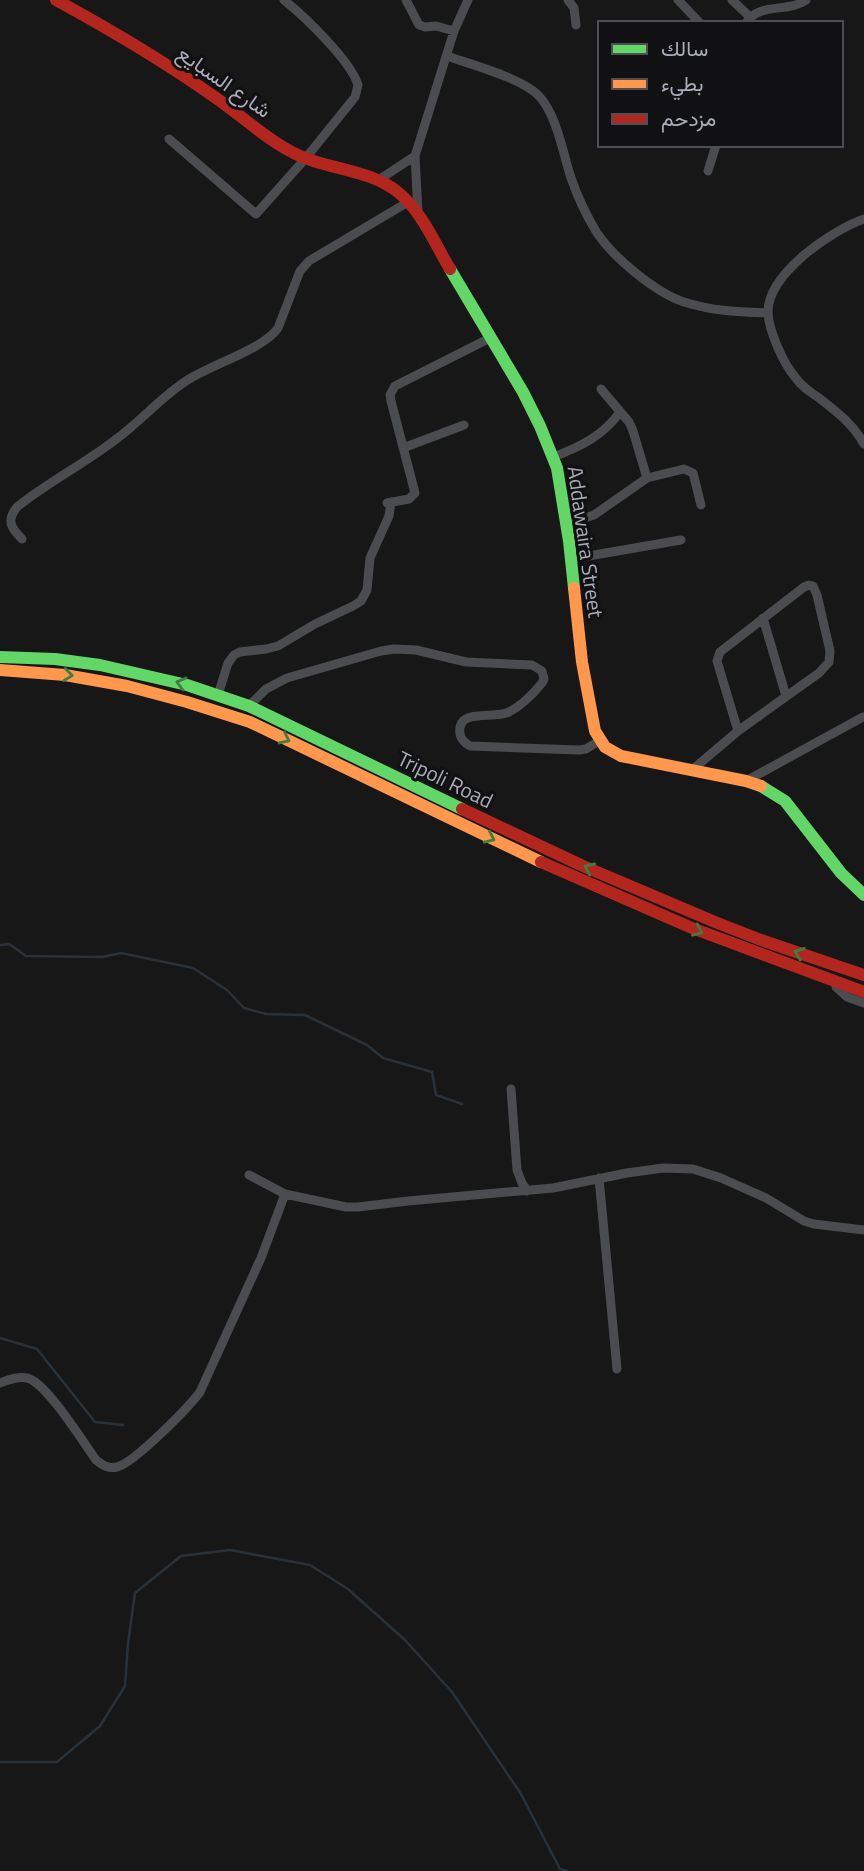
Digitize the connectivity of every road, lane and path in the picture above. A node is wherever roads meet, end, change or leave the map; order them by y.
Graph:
1 (56, 0) edge
2 (284, 0) edge
3 (405, 0) edge
4 (468, 0) edge
5 (568, 0) edge
6 (678, 0) edge
7 (732, 0) edge
8 (806, 0) edge
9 (748, 20) edge
10 (698, 21) edge
11 (576, 25) dead end
12 (454, 31) junction
13 (447, 55) junction
14 (169, 139) dead end
15 (715, 147) edge
16 (415, 156) junction
17 (305, 159) junction
18 (708, 171) dead end
19 (377, 181) junction
20 (408, 202) junction
21 (418, 215) junction
22 (864, 219) edge
23 (768, 313) junction
24 (490, 338) junction
25 (601, 388) dead end
26 (620, 412) junction
27 (464, 425) dead end
28 (864, 444) edge
29 (403, 448) junction
30 (553, 457) junction
31 (647, 478) junction
32 (701, 505) dead end
33 (566, 524) junction
34 (22, 539) dead end
35 (681, 540) dead end
36 (571, 559) junction
37 (763, 618) junction
38 (0, 657) edge
39 (0, 670) edge
40 (218, 695) junction
41 (786, 696) junction
42 (249, 706) junction
43 (863, 717) edge
44 (738, 731) junction
45 (599, 741) junction
46 (692, 770) junction
47 (746, 781) junction
48 (864, 895) edge
49 (864, 975) edge
50 (827, 979) junction
51 (864, 992) edge
52 (864, 1003) edge
53 (511, 1089) dead end
54 (248, 1175) dead end
55 (599, 1178) junction
56 (527, 1191) junction
57 (285, 1194) junction
58 (864, 1230) edge
59 (617, 1369) dead end
60 (0, 1383) edge

1 - 17 main road, شارع السبايع
2 - 17 street
3 - 12 street
4 - 12 street
5 - 11 street
6 - 10 street
7 - 9 street
8 - 9 street
12 - 13 street
13 - 16 street
13 - 23 street
14 - 17 street
15 - 18 street
16 - 19 street
16 - 21 street
17 - 19 main road, شارع السبايع
19 - 20 main road, شارع السبايع
20 - 21 main road, Addawaira Street
20 - 34 street
21 - 24 main road, Addawaira Street
22 - 23 street
23 - 28 street
24 - 29 street
24 - 30 main road, Addawaira Street
25 - 26 street
26 - 30 street
26 - 31 street
27 - 29 street
29 - 40 street
30 - 33 main road, Addawaira Street
31 - 32 street
31 - 33 street
33 - 36 main road, Addawaira Street
35 - 36 street
36 - 45 main road, Addawaira Street
37 - 41 street
37 - 41 street
37 - 44 street
40 -> 38 main road, Tripoli Road
39 -> 50 main road
40 - 42 main road, Tripoli Road
41 - 44 street
42 - 45 street
49 -> 42 main road, Tripoli Road
43 - 47 street
44 - 46 street
45 - 46 main road
46 - 47 main road
47 - 48 main road
50 - 51 main road
50 - 52 street
53 - 56 street
54 - 57 street
55 - 56 street
55 - 58 street
55 - 59 street
56 - 57 street
57 - 60 street

